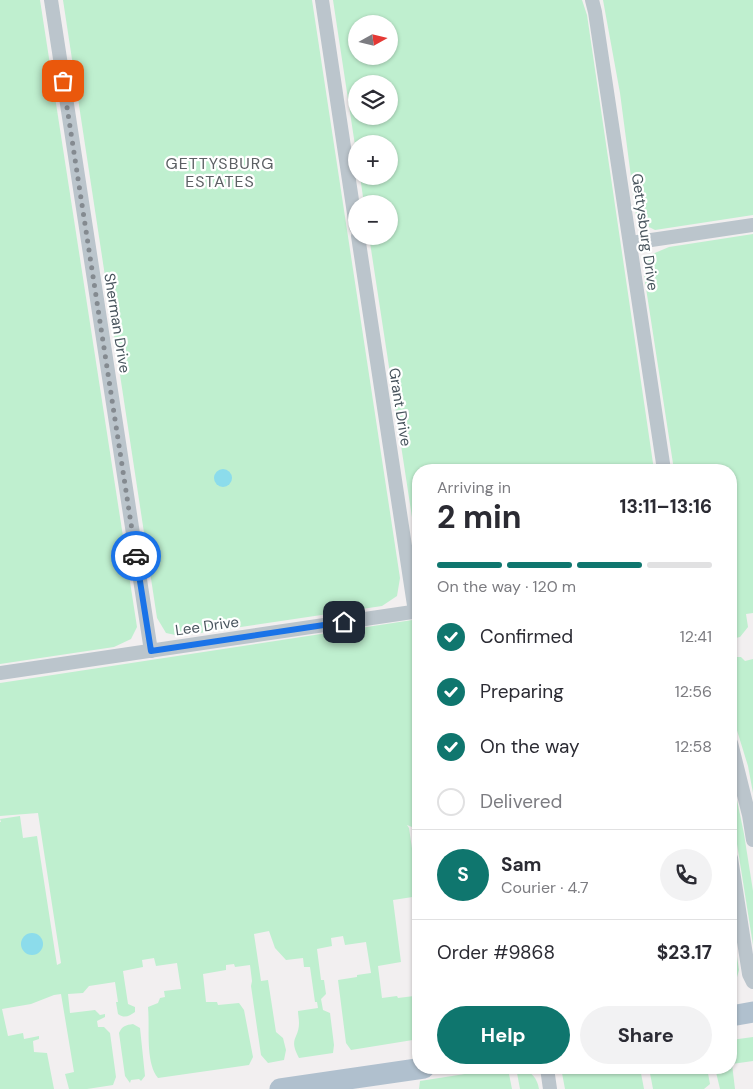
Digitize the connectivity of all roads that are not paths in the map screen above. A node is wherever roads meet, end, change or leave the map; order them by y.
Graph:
1 (51, 0) edge
2 (322, 0) edge
3 (592, 0) edge
4 (351, 195) edge
5 (753, 225) edge
6 (631, 243) junction
7 (359, 245) edge
8 (663, 464) edge
9 (412, 580) edge
10 (412, 613) edge
11 (151, 651) junction
12 (0, 673) edge
13 (737, 768) edge
14 (753, 840) edge
15 (737, 897) edge
16 (753, 982) edge
17 (753, 1012) edge
18 (737, 1015) edge
19 (412, 1070) edge
20 (548, 1074) edge
21 (280, 1089) edge
22 (550, 1089) edge

1 - 11 street, Sherman Drive
2 - 4 street
3 - 6 street, Gettysburg Drive
5 - 6 street
6 - 8 street, Gettysburg Drive
7 - 9 street, Grant Drive
10 - 11 street, Lee Drive
11 - 12 street, Lee Drive
13 - 14 street
15 - 16 street
17 - 18 main road
19 - 21 main road
20 - 22 street

